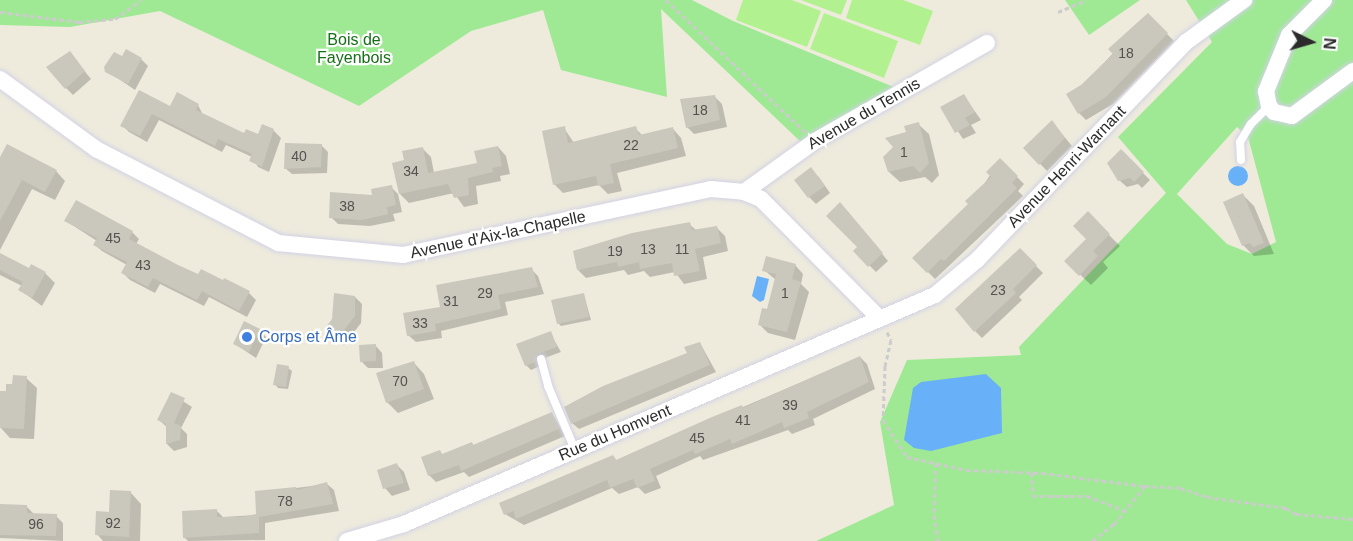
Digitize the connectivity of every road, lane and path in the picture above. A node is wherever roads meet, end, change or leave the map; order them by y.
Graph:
1 (141, 0) edge
2 (666, 0) edge
3 (1086, 0) edge
4 (1244, 0) edge
5 (1324, 0) edge
6 (0, 12) edge
7 (1059, 12) dead end
8 (987, 44) dead end
9 (1353, 71) edge
10 (0, 79) edge
11 (1269, 106) junction
12 (815, 141) junction
13 (1241, 160) dead end
14 (744, 192) junction
15 (880, 319) junction
16 (541, 359) dead end
17 (575, 450) junction
18 (936, 463) junction
19 (1032, 472) junction
20 (1145, 486) junction
21 (1124, 511) junction
22 (1353, 519) edge
23 (347, 541) edge
24 (938, 541) edge
25 (1092, 541) edge

1 - 6 path
2 - 12 path
3 - 7 path
4 - 15 street, Avenue Henri-Warnant
5 - 11 street
8 - 12 street, Avenue du Tennis
9 - 11 street
10 - 14 street, Avenue d'Aix-la-Chapelle
11 - 13 lane
12 - 14 street, Avenue du Tennis
14 - 15 street, Avenue d'Aix-la-Chapelle
15 - 17 street, Rue du Homvent
15 - 18 path
16 - 17 lane
17 - 23 street, Rue du Homvent
18 - 19 path
18 - 24 path
19 - 20 path
19 - 21 path
20 - 21 path
20 - 22 path
21 - 25 path

